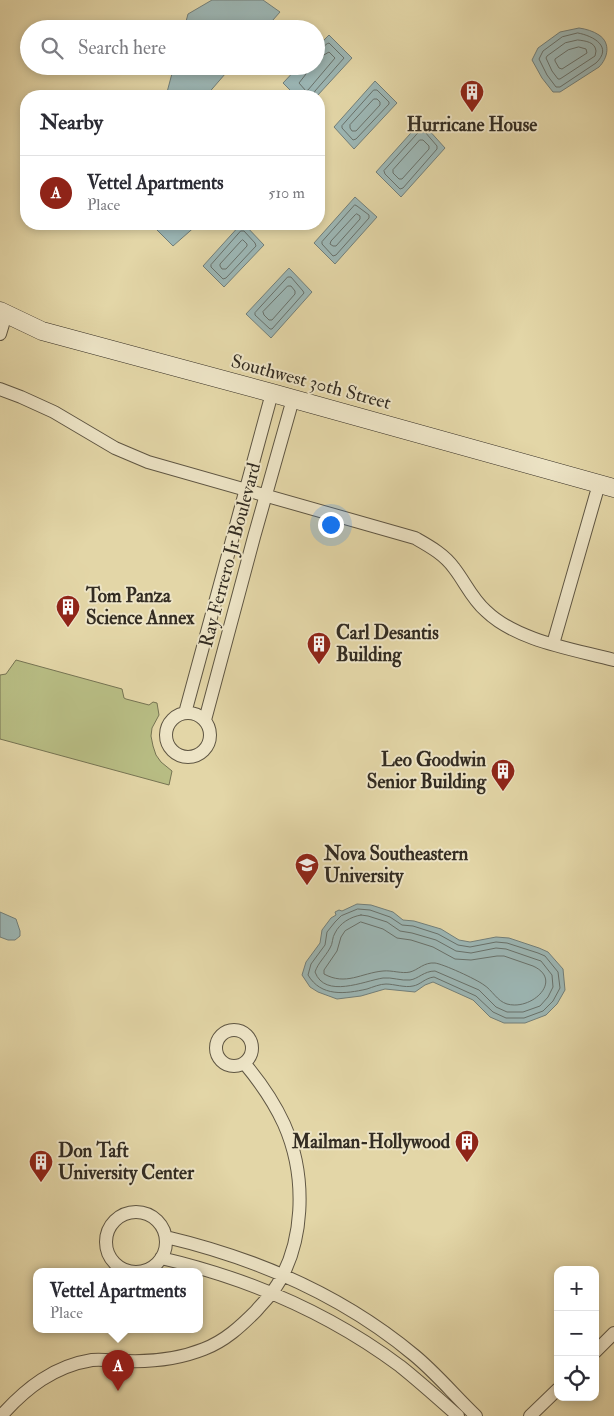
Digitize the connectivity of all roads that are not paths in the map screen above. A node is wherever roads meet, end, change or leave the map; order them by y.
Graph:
1 (3, 313) edge
2 (0, 334) edge
3 (0, 389) edge
4 (272, 393) junction
5 (293, 399) junction
6 (606, 486) edge
7 (245, 490) junction
8 (265, 496) junction
9 (553, 644) junction
10 (614, 660) edge
11 (185, 713) junction
12 (205, 720) junction
13 (245, 1064) dead end
14 (166, 1237) junction
15 (161, 1258) junction
16 (123, 1268) edge
17 (149, 1268) edge
18 (198, 1268) edge
19 (203, 1269) edge
20 (282, 1275) junction
21 (272, 1293) junction
22 (614, 1333) edge
23 (599, 1348) edge
24 (554, 1393) edge
25 (0, 1416) edge
26 (458, 1416) edge
27 (476, 1416) edge
28 (530, 1416) edge

1 - 2 street
1 - 4 street, Southwest 30th Street
3 - 7 street
4 - 5 street, Southwest 30th Street
4 - 7 street, Ray Ferrero Jr Boulevard
5 - 6 street, Southwest 30th Street
5 - 8 street, Ray Ferrero Jr Boulevard
6 - 9 street
7 - 8 street
7 - 11 street, Ray Ferrero Jr Boulevard
8 - 9 street
8 - 12 street, Ray Ferrero Jr Boulevard
9 - 10 street
11 - 12 street
11 - 12 street
13 - 20 street
14 - 15 street
14 - 16 street
14 - 20 street
15 - 17 street
15 - 18 street
19 - 21 street
20 - 21 street
20 - 27 street
21 - 25 street
21 - 26 street
22 - 23 street
24 - 28 street

